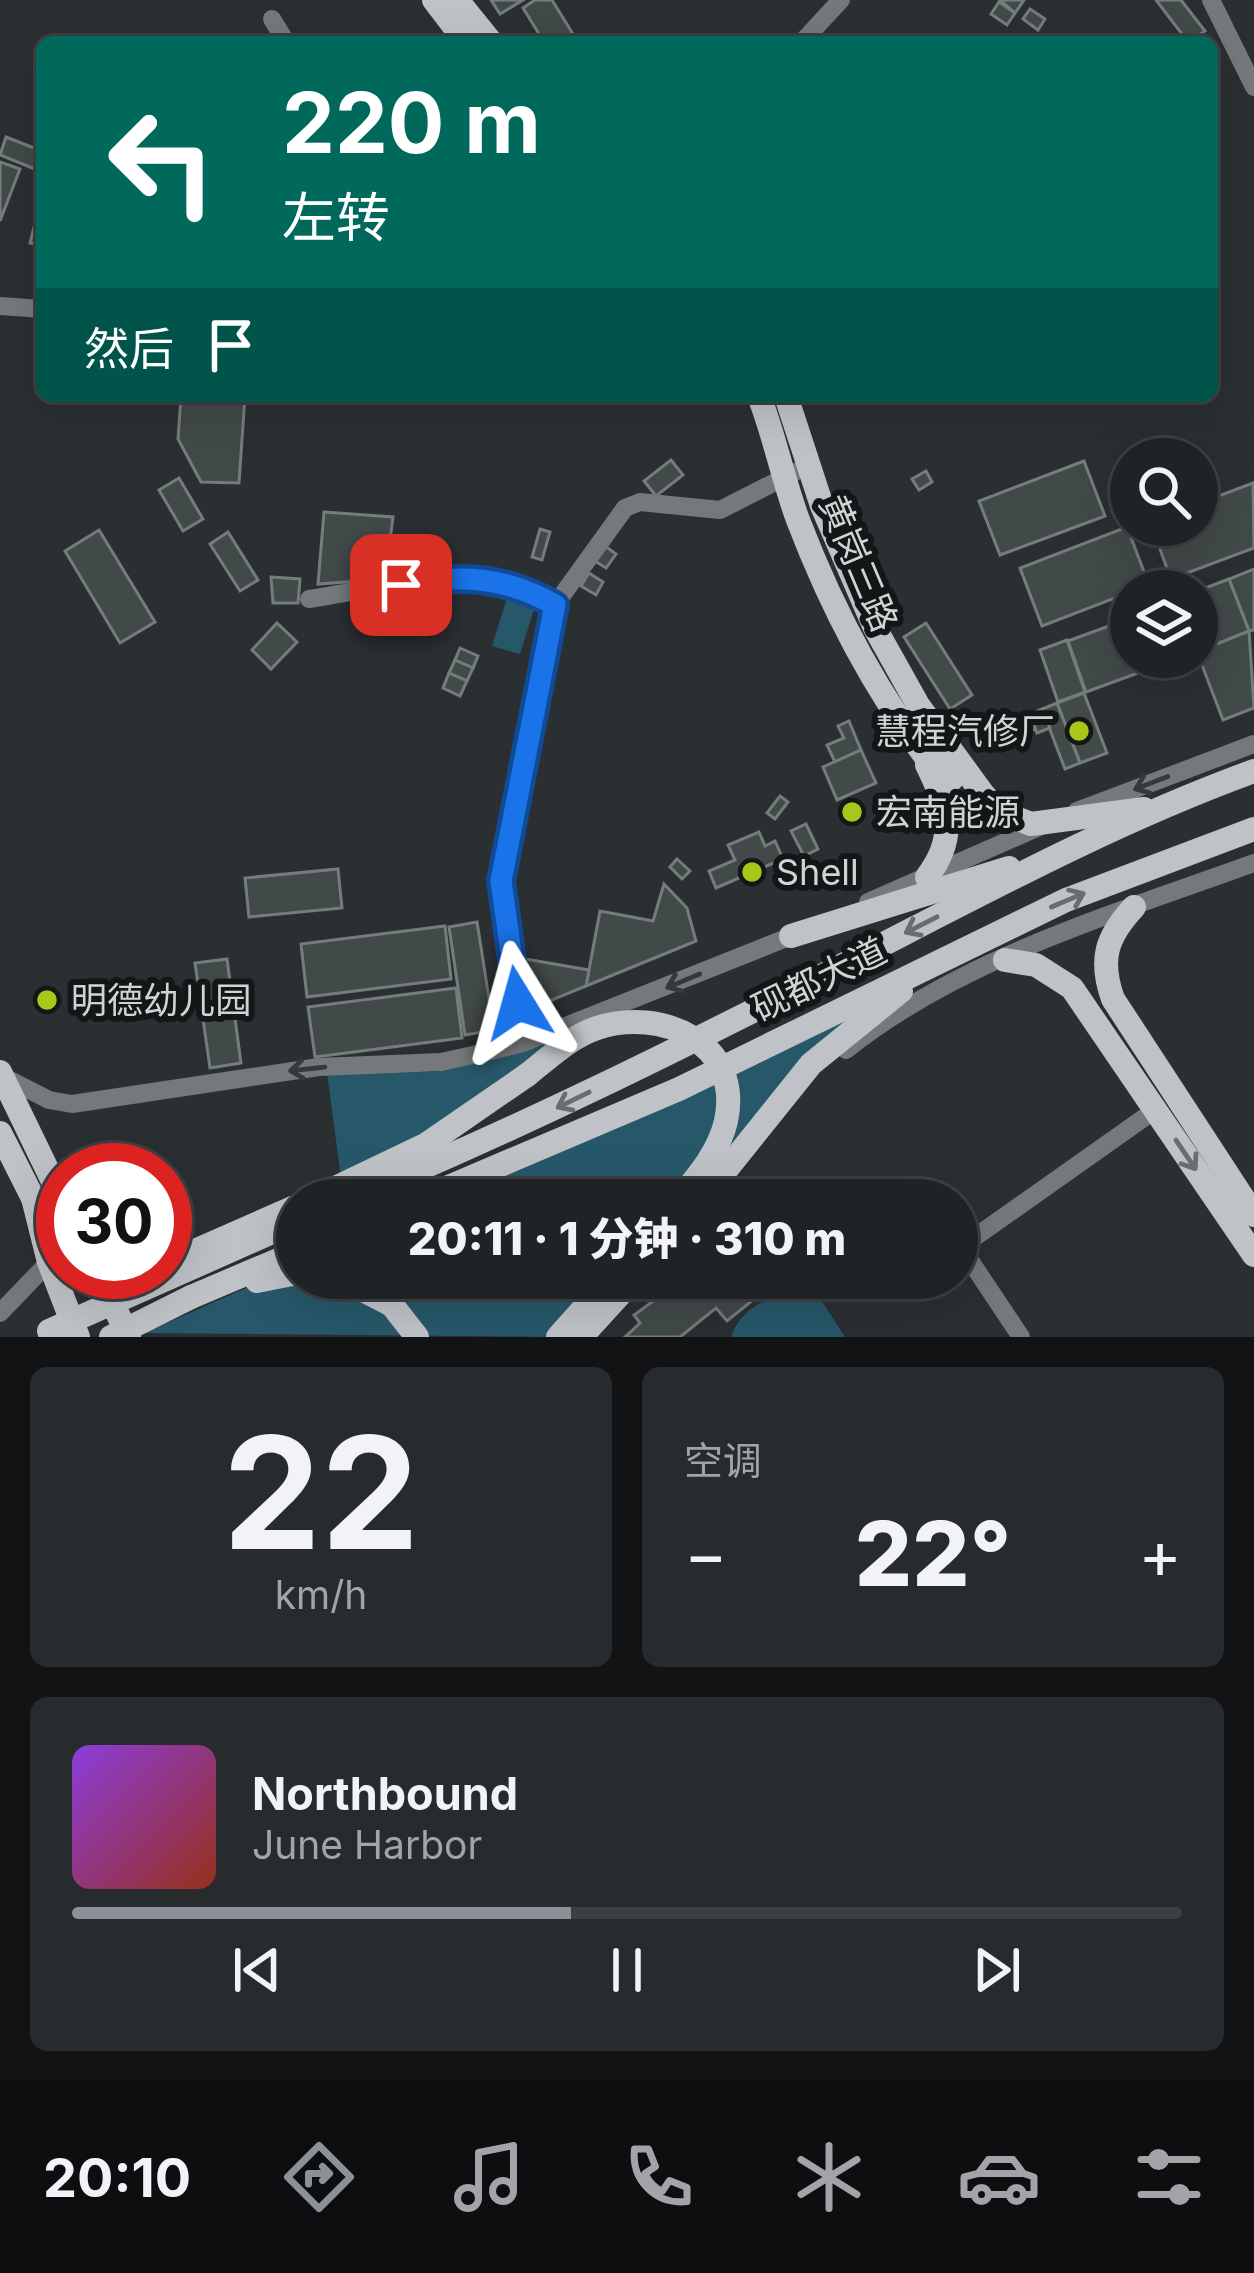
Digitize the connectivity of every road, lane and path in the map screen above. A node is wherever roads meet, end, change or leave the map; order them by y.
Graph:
1 (434, 0) edge
2 (457, 0) edge
3 (841, 0) edge
4 (1211, 0) edge
5 (272, 19) dead end
6 (282, 36) edge
7 (461, 36) edge
8 (485, 36) edge
9 (808, 36) edge
10 (1254, 87) edge
11 (0, 305) edge
12 (36, 308) edge
13 (761, 402) edge
14 (788, 402) edge
15 (809, 466) junction
16 (785, 477) junction
17 (309, 599) dead end
18 (555, 605) junction
19 (945, 741) junction
20 (1254, 744) edge
21 (918, 747) junction
22 (1252, 772) edge
23 (1176, 805) junction
24 (1049, 822) junction
25 (1254, 829) edge
26 (1063, 853) junction
27 (1254, 863) edge
28 (927, 877) junction
29 (1134, 907) junction
30 (791, 936) junction
31 (962, 948) junction
32 (1005, 960) junction
33 (1110, 1017) junction
34 (523, 1043) junction
35 (1, 1074) edge
36 (1156, 1110) junction
37 (768, 1124) junction
38 (0, 1133) edge
39 (36, 1146) edge
40 (354, 1179) edge
41 (396, 1179) edge
42 (467, 1179) edge
43 (692, 1179) edge
44 (720, 1179) edge
45 (36, 1206) edge
46 (276, 1215) edge
47 (1254, 1215) edge
48 (276, 1230) edge
49 (192, 1252) edge
50 (1254, 1255) edge
51 (276, 1261) edge
52 (276, 1278) edge
53 (36, 1285) edge
54 (192, 1297) edge
55 (192, 1297) edge
56 (68, 1299) edge
57 (77, 1299) edge
58 (102, 1299) edge
59 (110, 1299) edge
60 (187, 1299) edge
61 (380, 1299) edge
62 (592, 1299) edge
63 (615, 1299) edge
64 (619, 1299) edge
65 (0, 1313) edge
66 (43, 1334) edge
67 (77, 1337) edge
68 (96, 1337) edge
69 (111, 1337) edge
70 (128, 1337) edge
71 (417, 1337) edge
72 (558, 1337) edge
73 (581, 1337) edge
74 (593, 1337) edge
75 (1021, 1337) edge

1 - 7 main road
2 - 8 main road
3 - 9 street
4 - 10 street
5 - 6 street
11 - 12 street
13 - 16 main road, 黄岗三路
14 - 15 main road, 黄岗三路
15 - 16 street
15 - 19 main road, 黄岗三路
16 - 18 street
16 - 21 main road, 黄岗三路
17 - 18 street
18 - 34 street
19 - 21 main road
19 - 24 main road, 黄岗三路
20 -> 24 street
21 - 28 main road
22 - 23 main road, 砚都大道
23 - 24 main road
23 - 26 main road, 砚都大道
24 - 28 street
31 -> 25 main road, 砚都大道
26 - 30 main road
26 -> 41 main road, 砚都大道
27 - 29 street
28 - 30 street
29 - 32 street
29 - 33 main road
30 -> 34 street
31 - 37 main road
31 - 42 main road, 砚都大道
32 - 33 main road
32 - 37 street
33 - 36 main road
33 - 47 main road
34 -> 35 street
35 - 39 main road
36 -> 50 main road
36 - 75 street
37 - 44 main road
38 - 45 main road
40 - 43 main road, bridge
46 - 49 main road
48 - 66 main road, bridge
51 - 54 main road
52 - 55 main road
53 - 65 street
56 - 67 main road
57 - 68 main road
58 - 66 main road, bridge
59 - 70 main road
60 - 69 main road, bridge
61 - 71 main road
62 - 72 main road
63 - 73 main road
64 - 74 main road

